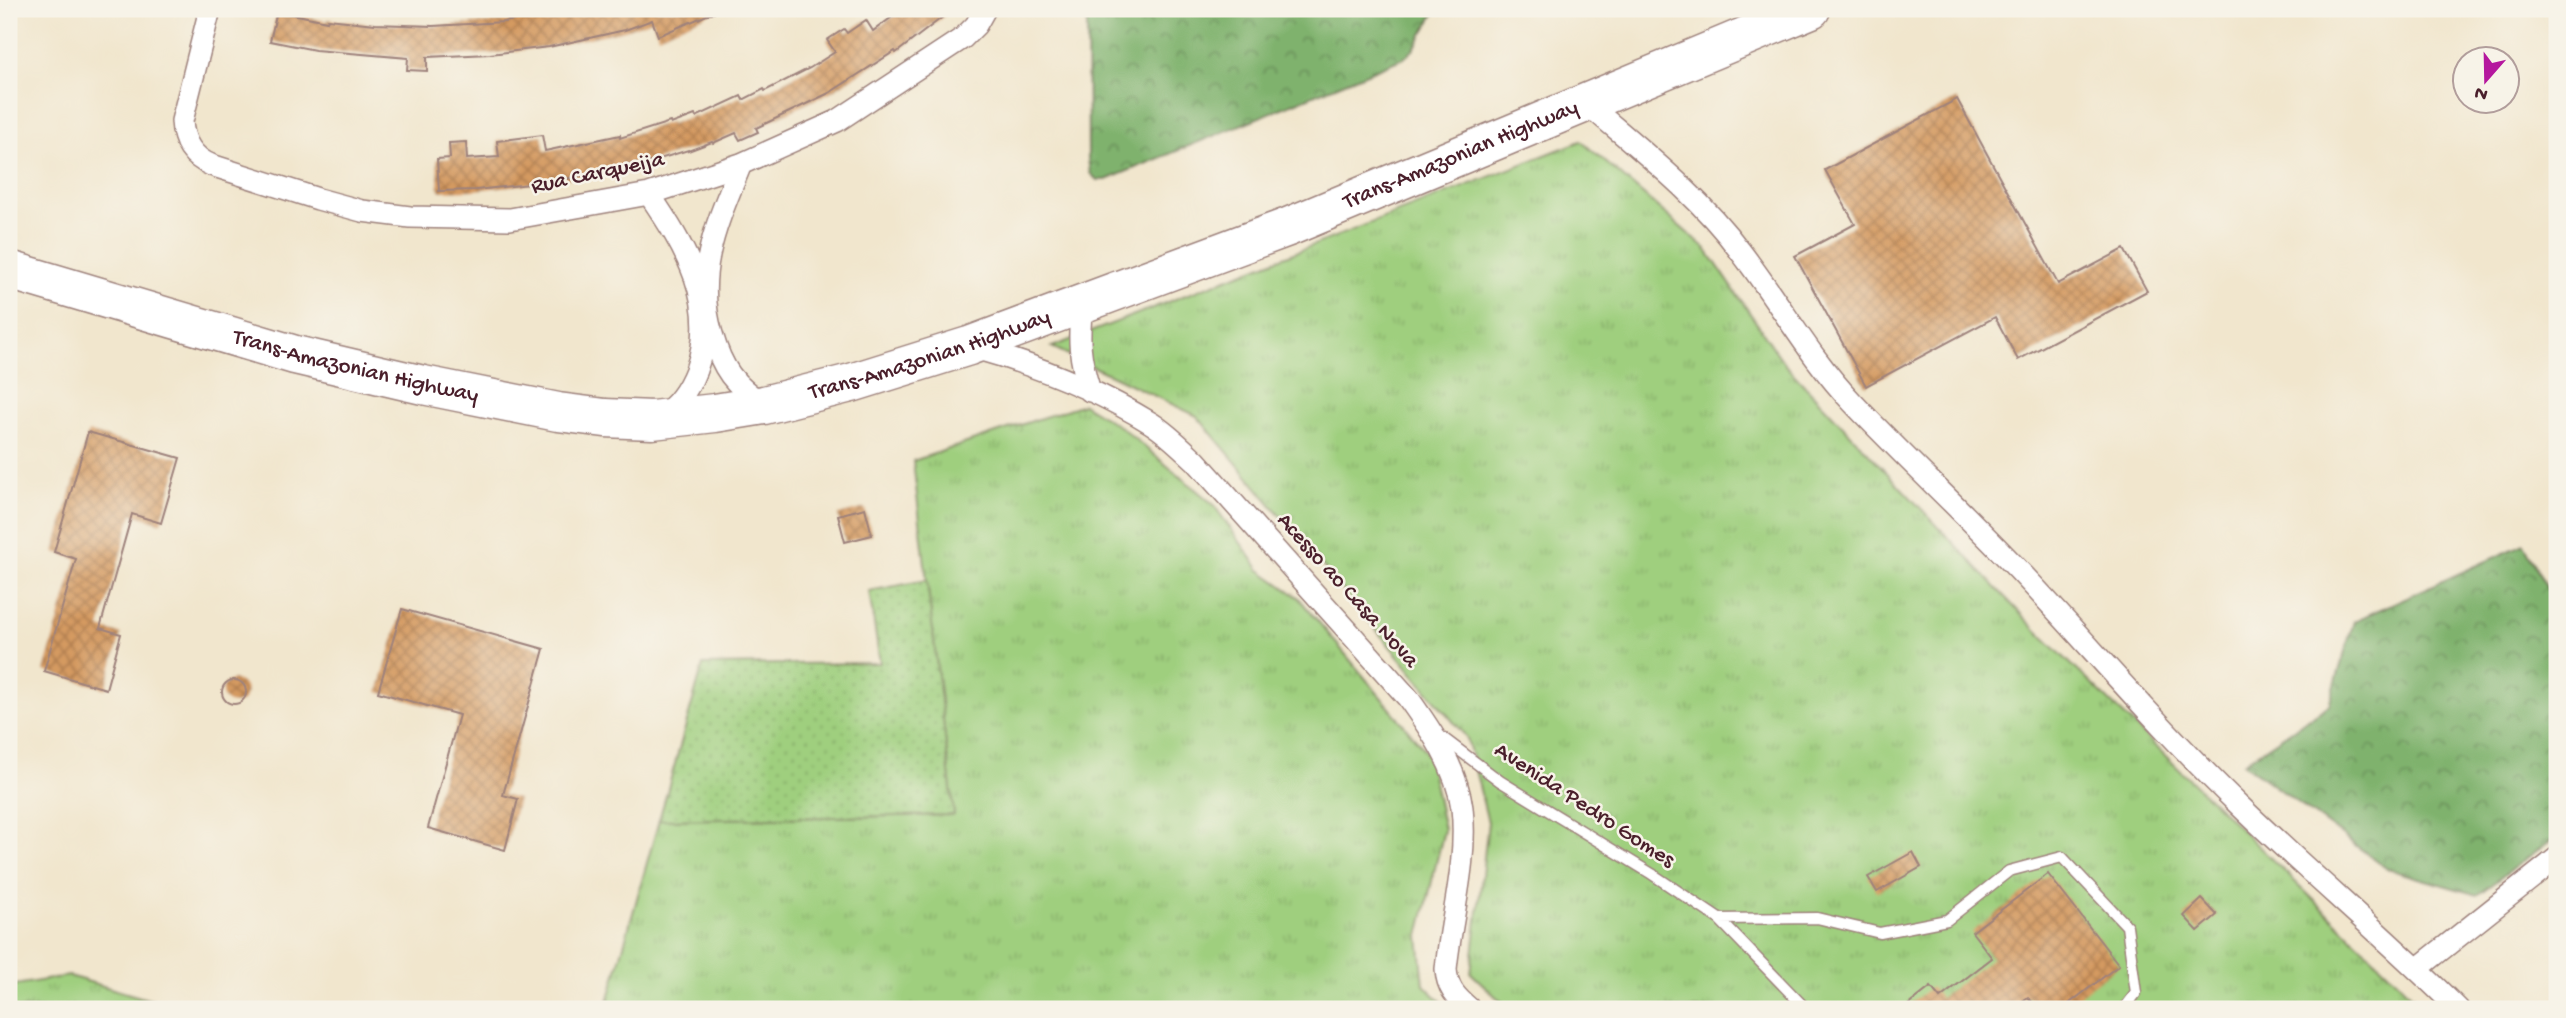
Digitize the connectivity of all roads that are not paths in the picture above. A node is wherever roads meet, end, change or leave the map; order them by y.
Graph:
1 (210, 9) edge
2 (985, 9) edge
3 (1811, 9) edge
4 (1585, 102) junction
5 (741, 164) junction
6 (649, 194) junction
7 (9, 270) edge
8 (1082, 304) junction
9 (704, 306) junction
10 (969, 346) junction
11 (1090, 391) junction
12 (764, 405) junction
13 (652, 420) junction
14 (1429, 726) junction
15 (2557, 858) edge
16 (1719, 919) junction
17 (2417, 969) junction
18 (1470, 1009) edge
19 (1806, 1009) edge
20 (2124, 1009) edge
21 (2458, 1009) edge

1 - 6 street, Rua Carqueija
2 - 5 street, Rua Carqueija
3 - 4 highway, Trans-Amazonian Highway
4 - 8 highway, Trans-Amazonian Highway
4 - 17 street
5 - 6 street, Rua Carqueija
5 - 9 street
6 - 9 street
7 - 13 highway, Trans-Amazonian Highway
8 - 10 highway, Trans-Amazonian Highway
8 - 11 street
9 - 12 street
9 - 13 street
10 - 11 street, Acesso ao Casa Nova
10 - 12 highway, Trans-Amazonian Highway
11 - 14 street, Acesso ao Casa Nova
12 - 13 highway, Trans-Amazonian Highway
14 - 16 lane, Avenida Pedro Gomes
14 - 18 street, Acesso ao Casa Nova
15 - 17 street
16 - 19 lane, Avenida Pedro Gomes
16 - 20 lane
17 - 21 street

